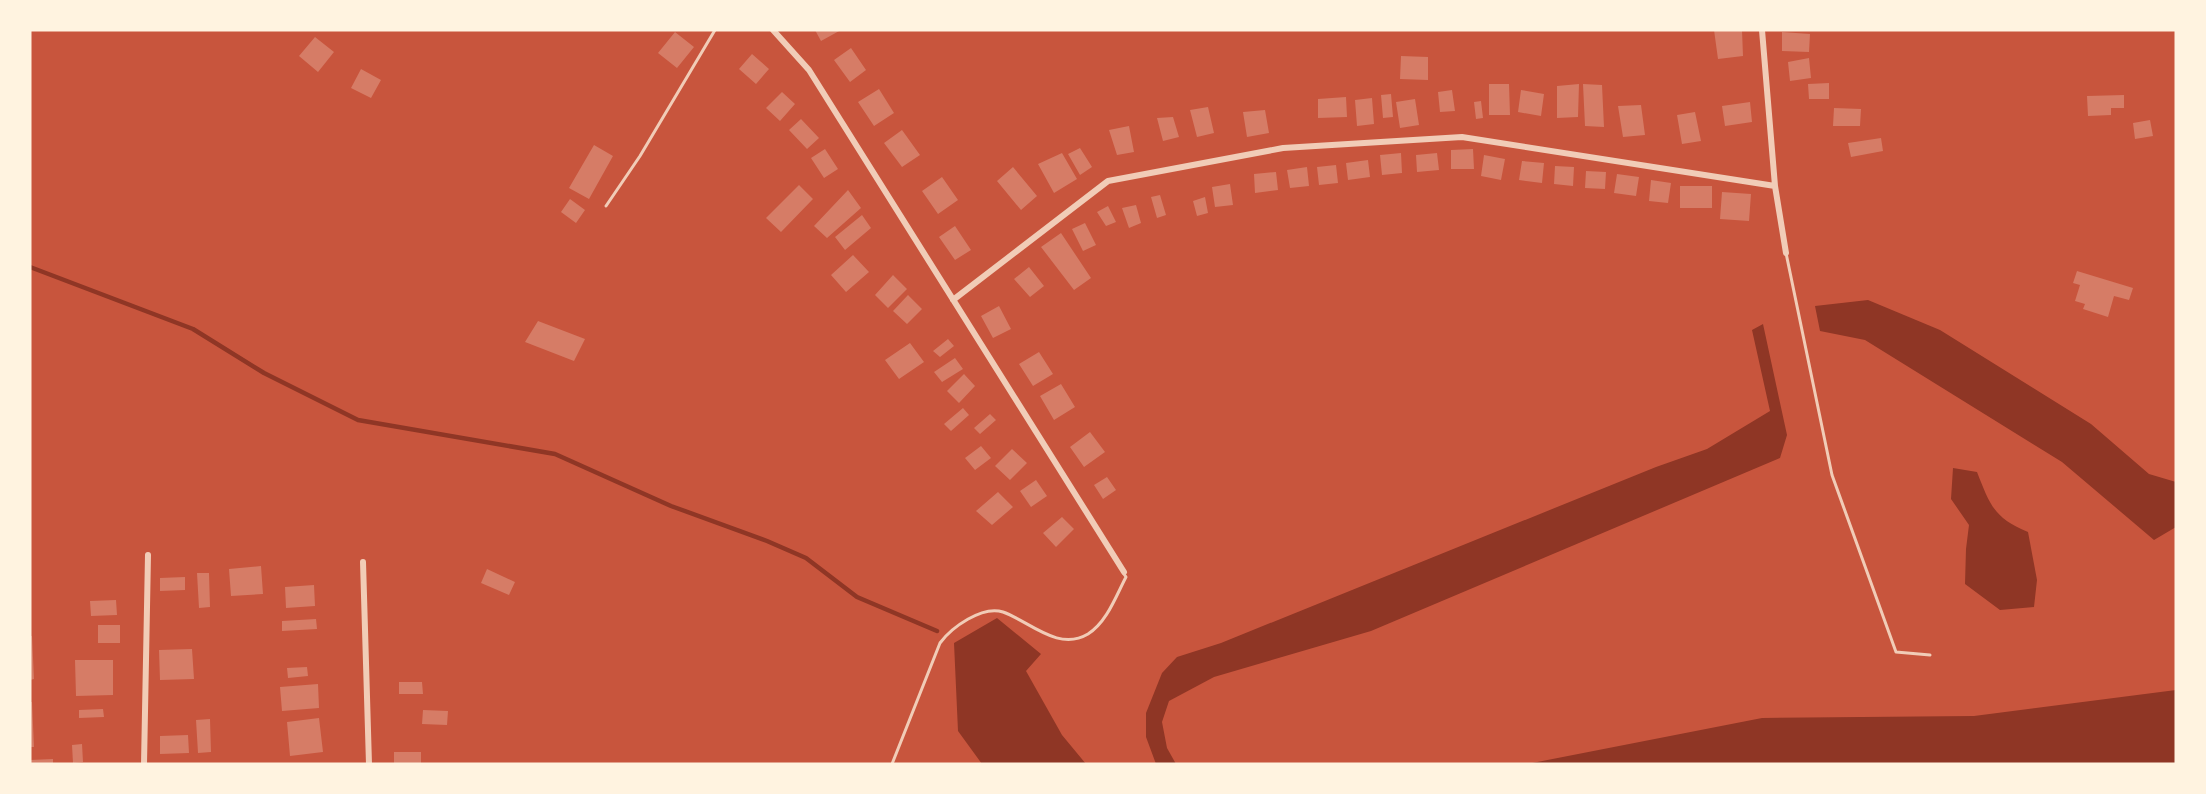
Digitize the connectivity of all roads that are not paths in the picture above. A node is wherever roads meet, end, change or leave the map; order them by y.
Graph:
1 (715, 30) edge
2 (773, 30) edge
3 (1762, 30) edge
4 (1775, 186) junction
5 (606, 206) dead end
6 (1786, 253) joint
7 (953, 300) junction
8 (148, 555) dead end
9 (363, 562) dead end
10 (1124, 572) joint
11 (1930, 655) dead end
12 (144, 764) edge
13 (369, 764) edge
14 (891, 764) edge

1 - 5 lane
2 - 7 street
3 - 4 street
4 - 6 street
4 - 7 street
6 - 11 lane
7 - 10 street
8 - 12 street
9 - 13 street
10 - 14 lane

